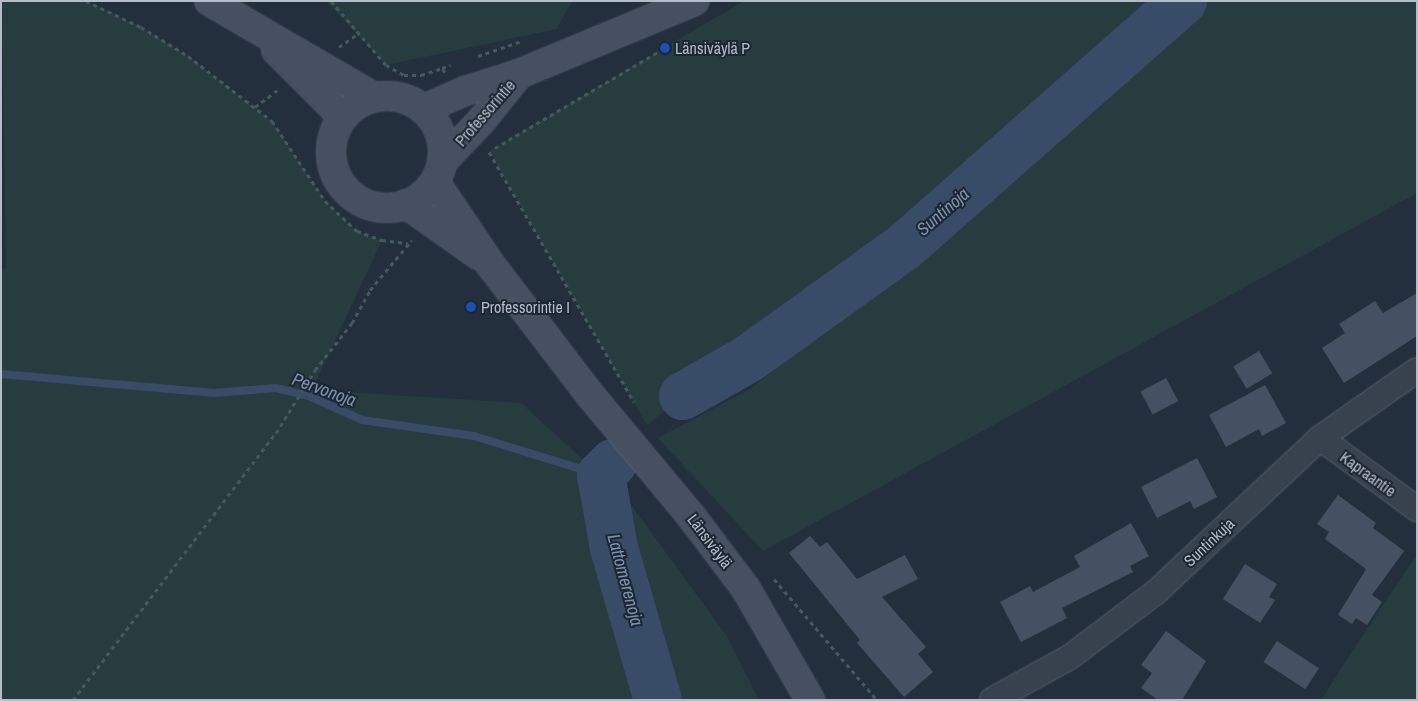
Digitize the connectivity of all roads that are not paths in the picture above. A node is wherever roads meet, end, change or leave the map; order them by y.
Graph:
1 (209, 1) edge
2 (694, 1) edge
3 (249, 23) junction
4 (519, 74) junction
5 (374, 97) junction
6 (424, 109) junction
7 (342, 116) junction
8 (439, 171) junction
9 (406, 204) junction
10 (490, 264) junction
11 (1417, 370) edge
12 (1320, 438) junction
13 (1417, 509) edge
14 (810, 700) edge
15 (992, 700) edge

1 - 3 main road
2 - 4 main road
3 - 5 main road
3 - 7 main road
4 - 6 main road, Professorintie
4 - 8 main road, Professorintie
5 - 6 main road
5 - 7 main road
6 - 8 main road
7 - 9 main road
8 - 9 main road
8 - 10 main road
9 - 10 main road
10 - 14 main road, Länsiväylä
11 - 12 street, Suntinkuja
12 - 13 street, Kapraantie
12 - 15 street, Suntinkuja

